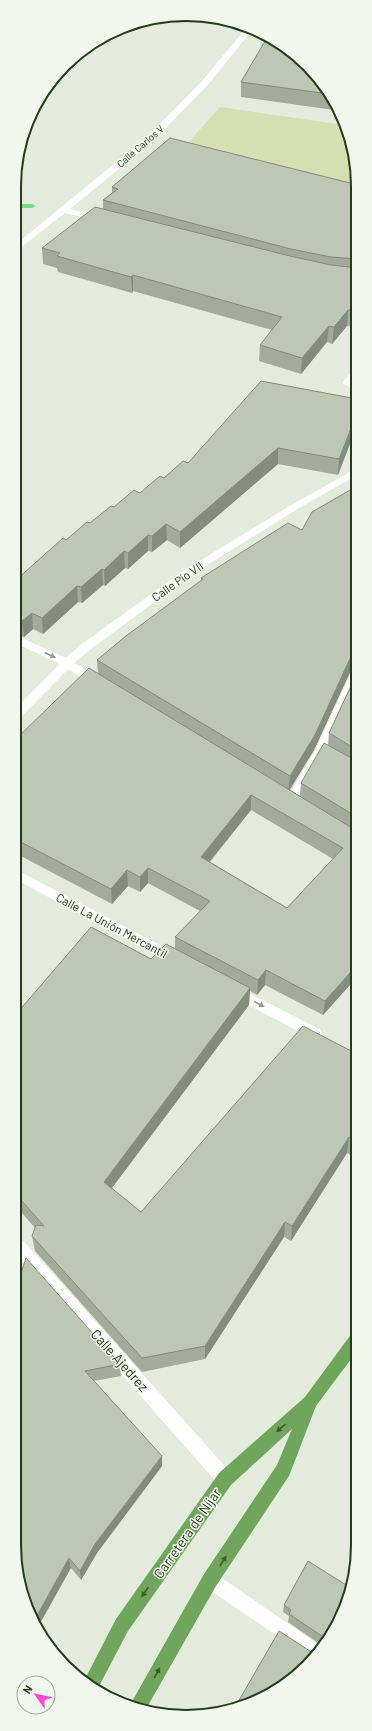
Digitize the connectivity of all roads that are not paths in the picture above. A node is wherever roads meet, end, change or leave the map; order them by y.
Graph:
1 (246, 33) edge
2 (64, 210) junction
3 (109, 222) edge
4 (21, 245) edge
5 (351, 379) edge
6 (351, 385) edge
7 (351, 474) edge
8 (21, 642) edge
9 (67, 663) junction
10 (351, 684) edge
11 (108, 688) edge
12 (21, 710) edge
13 (320, 750) junction
14 (332, 758) edge
15 (291, 801) edge
16 (21, 877) edge
17 (182, 963) edge
18 (224, 985) edge
19 (329, 1041) edge
20 (21, 1249) edge
21 (351, 1346) edge
22 (310, 1402) junction
23 (225, 1479) junction
24 (210, 1580) junction
25 (313, 1650) edge
26 (93, 1681) edge
27 (140, 1703) edge

1 - 2 street, Calle Carlos V
2 - 3 street
2 - 4 street, Calle Carlos V
5 - 6 street
7 - 9 street, Calle Pío VII
8 -> 9 street
9 - 11 street
9 - 12 street, Calle Pío VII
10 - 13 street
13 - 14 street
13 - 15 street
16 - 17 street, Calle La Unión Mercantil
18 -> 19 street
20 - 23 street, Calle Ajedrez
21 - 22 main road, Carretera de Níjar
22 -> 23 main road, Carretera de Níjar
24 -> 22 main road, Carretera de Níjar
23 -> 26 main road, Carretera de Níjar
24 - 25 street
27 -> 24 main road, Carretera de Níjar

